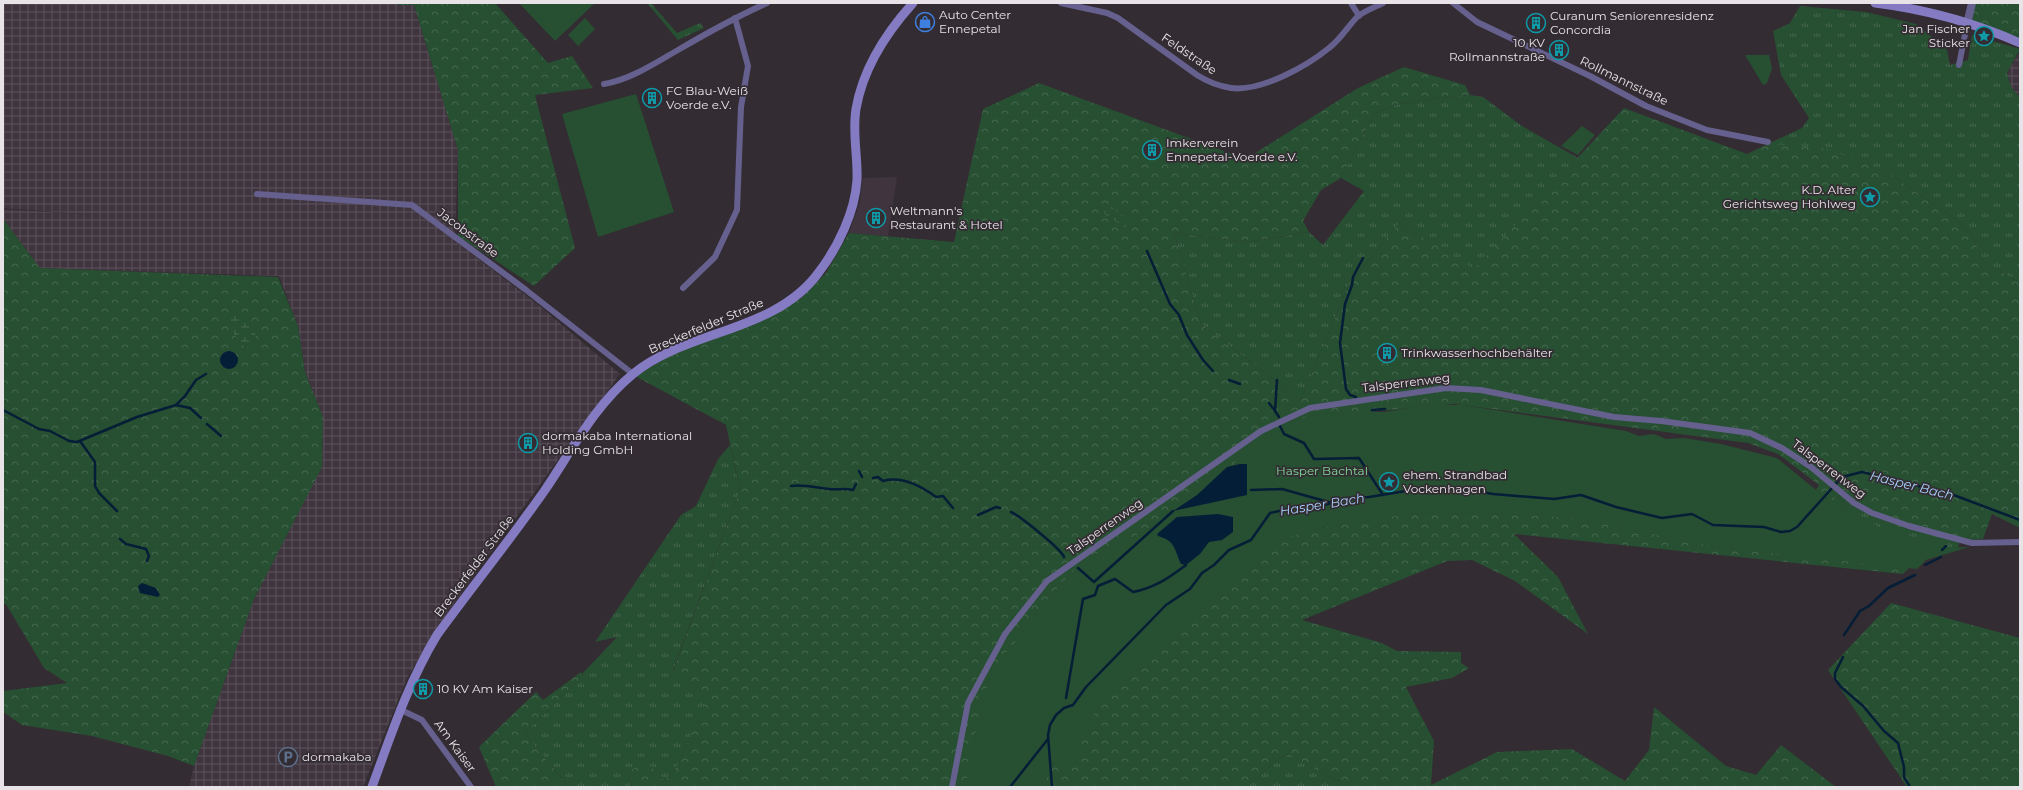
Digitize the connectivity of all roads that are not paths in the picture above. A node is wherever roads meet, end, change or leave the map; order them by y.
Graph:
1 (767, 3) edge
2 (913, 3) edge
3 (1061, 3) edge
4 (1351, 3) edge
5 (1382, 3) edge
6 (1875, 3) edge
7 (1972, 3) edge
8 (1457, 4) edge
9 (1358, 16) junction
10 (735, 18) junction
11 (1967, 24) junction
12 (2020, 43) edge
13 (1959, 65) dead end
14 (604, 84) dead end
15 (1768, 142) dead end
16 (257, 194) dead end
17 (683, 288) dead end
18 (633, 374) junction
19 (2020, 542) edge
20 (400, 709) junction
21 (372, 787) edge
22 (471, 787) edge
23 (952, 787) edge

1 - 10 street
2 - 18 main road, Breckerfelder Straße
3 - 9 street, Feldstraße
4 - 9 street
5 - 9 street, Feldstraße
6 - 11 main road
7 - 11 street
8 - 15 street, Rollmannstraße
10 - 14 street
10 - 17 street
11 - 12 main road
11 - 13 street
16 - 18 street, Jacobstraße
18 - 20 main road, Breckerfelder Straße
19 - 23 street, Talsperrenweg
20 - 21 main road, Breckerfelder Straße
20 - 22 street, Am Kaiser

